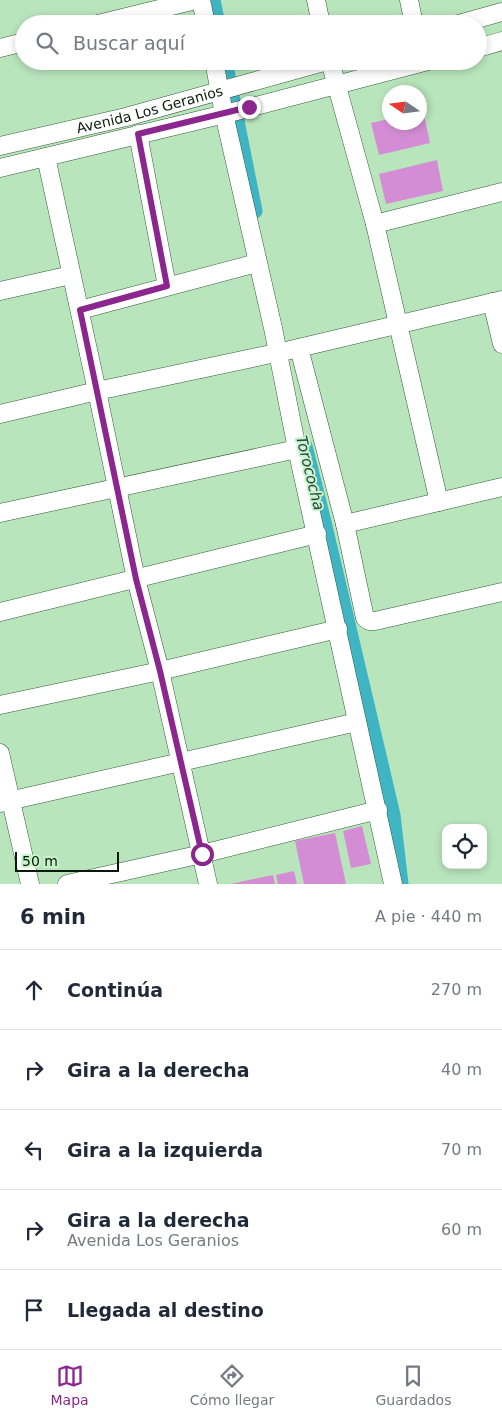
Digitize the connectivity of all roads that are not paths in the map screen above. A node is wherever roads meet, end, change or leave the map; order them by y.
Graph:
1 (196, 0) edge
2 (201, 0) edge
3 (316, 0) edge
4 (410, 0) edge
5 (502, 12) edge
6 (135, 15) edge
7 (204, 15) edge
8 (319, 15) edge
9 (412, 15) edge
10 (487, 16) edge
11 (502, 42) edge
12 (15, 44) edge
13 (487, 46) edge
14 (0, 48) edge
15 (216, 70) edge
16 (295, 70) edge
17 (331, 70) edge
18 (395, 70) edge
19 (336, 86) junction
20 (221, 90) junction
21 (226, 113) junction
22 (138, 134) junction
23 (0, 146) edge
24 (46, 157) junction
25 (0, 168) edge
26 (502, 192) edge
27 (375, 224) junction
28 (257, 263) junction
29 (71, 275) junction
30 (167, 286) junction
31 (0, 291) edge
32 (497, 301) edge
33 (80, 310) junction
34 (399, 324) junction
35 (502, 344) edge
36 (286, 351) junction
37 (98, 391) junction
38 (0, 414) edge
39 (297, 449) junction
40 (502, 487) edge
41 (117, 488) junction
42 (439, 502) junction
43 (0, 513) edge
44 (345, 524) junction
45 (317, 534) junction
46 (136, 579) junction
47 (502, 592) edge
48 (0, 612) edge
49 (338, 629) junction
50 (160, 671) junction
51 (0, 705) edge
52 (357, 722) junction
53 (0, 754) edge
54 (180, 762) junction
55 (5, 801) edge
56 (378, 810) junction
57 (202, 854) junction
58 (30, 884) edge
59 (67, 884) edge
60 (208, 884) edge
61 (393, 884) edge

1 - 6 street
2 - 7 street
3 - 8 street
4 - 9 street
5 - 10 street
11 - 13 street
12 - 14 street
15 - 20 street
16 - 20 street, Avenida Los Geranios
17 - 19 street
18 - 19 street, Avenida Los Geranios
19 - 21 street, Avenida Los Geranios
19 - 27 street
20 - 21 street
20 - 23 street, Avenida Los Geranios
21 - 22 street, Avenida Los Geranios
21 - 28 street
22 - 24 street, Avenida Los Geranios
22 - 30 street
24 - 25 street, Avenida Los Geranios
24 - 29 street
26 - 27 street
27 - 34 street
28 - 30 street
28 - 36 street
29 - 31 street
29 - 33 street
30 - 33 street
32 - 34 street
32 - 35 street
33 - 37 street
34 - 36 street
34 - 42 street
36 - 37 street
36 - 39 street
36 - 44 street
37 - 38 street
37 - 41 street
39 - 41 street
39 - 45 street
40 - 42 street
41 - 43 street
41 - 46 street
42 - 44 street
44 - 47 street
45 - 46 street
45 - 49 street
46 - 48 street
46 - 50 street
49 - 50 street
49 - 52 street
50 - 51 street
50 - 54 street
52 - 54 street
52 - 56 street
53 - 55 street
54 - 55 street
54 - 57 street
55 - 58 street
56 - 57 street
56 - 61 street
57 - 59 street
57 - 60 street

